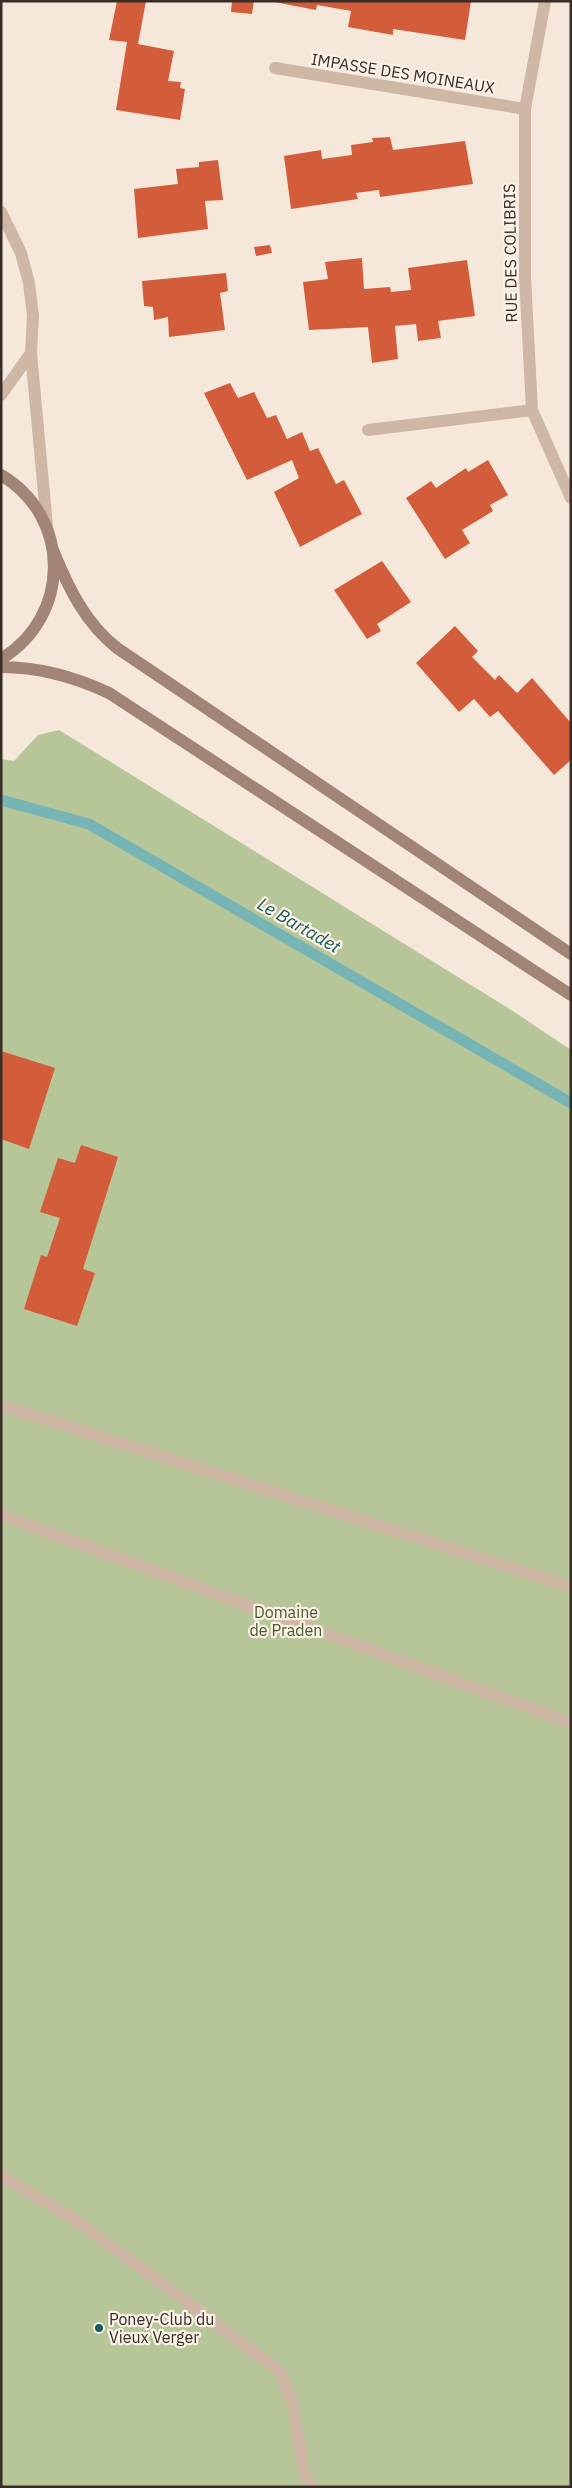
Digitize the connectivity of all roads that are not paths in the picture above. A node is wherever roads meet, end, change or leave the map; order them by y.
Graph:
1 (545, 1) edge
2 (275, 68) dead end
3 (525, 109) junction
4 (1, 212) edge
5 (31, 353) junction
6 (1, 395) edge
7 (532, 410) junction
8 (368, 430) dead end
9 (1, 475) edge
10 (571, 498) edge
11 (47, 526) junction
12 (53, 550) junction
13 (1, 659) edge
14 (1, 667) edge
15 (571, 954) edge
16 (571, 995) edge
17 (1, 1405) edge
18 (1, 1515) edge
19 (571, 1587) edge
20 (571, 1723) edge
21 (1, 2176) edge
22 (311, 2487) edge

1 - 3 street, RUE DES COLIBRIS
2 - 3 street, IMPASSE DES MOINEAUX
3 - 7 street, RUE DES COLIBRIS
4 - 5 street
5 - 6 street
5 - 11 street
7 - 8 street
7 - 10 street, RUE DES COLIBRIS
9 - 11 main road
11 - 12 main road
12 - 13 main road
12 - 15 main road
14 - 16 main road
17 - 19 street
18 - 20 street
21 - 22 street

